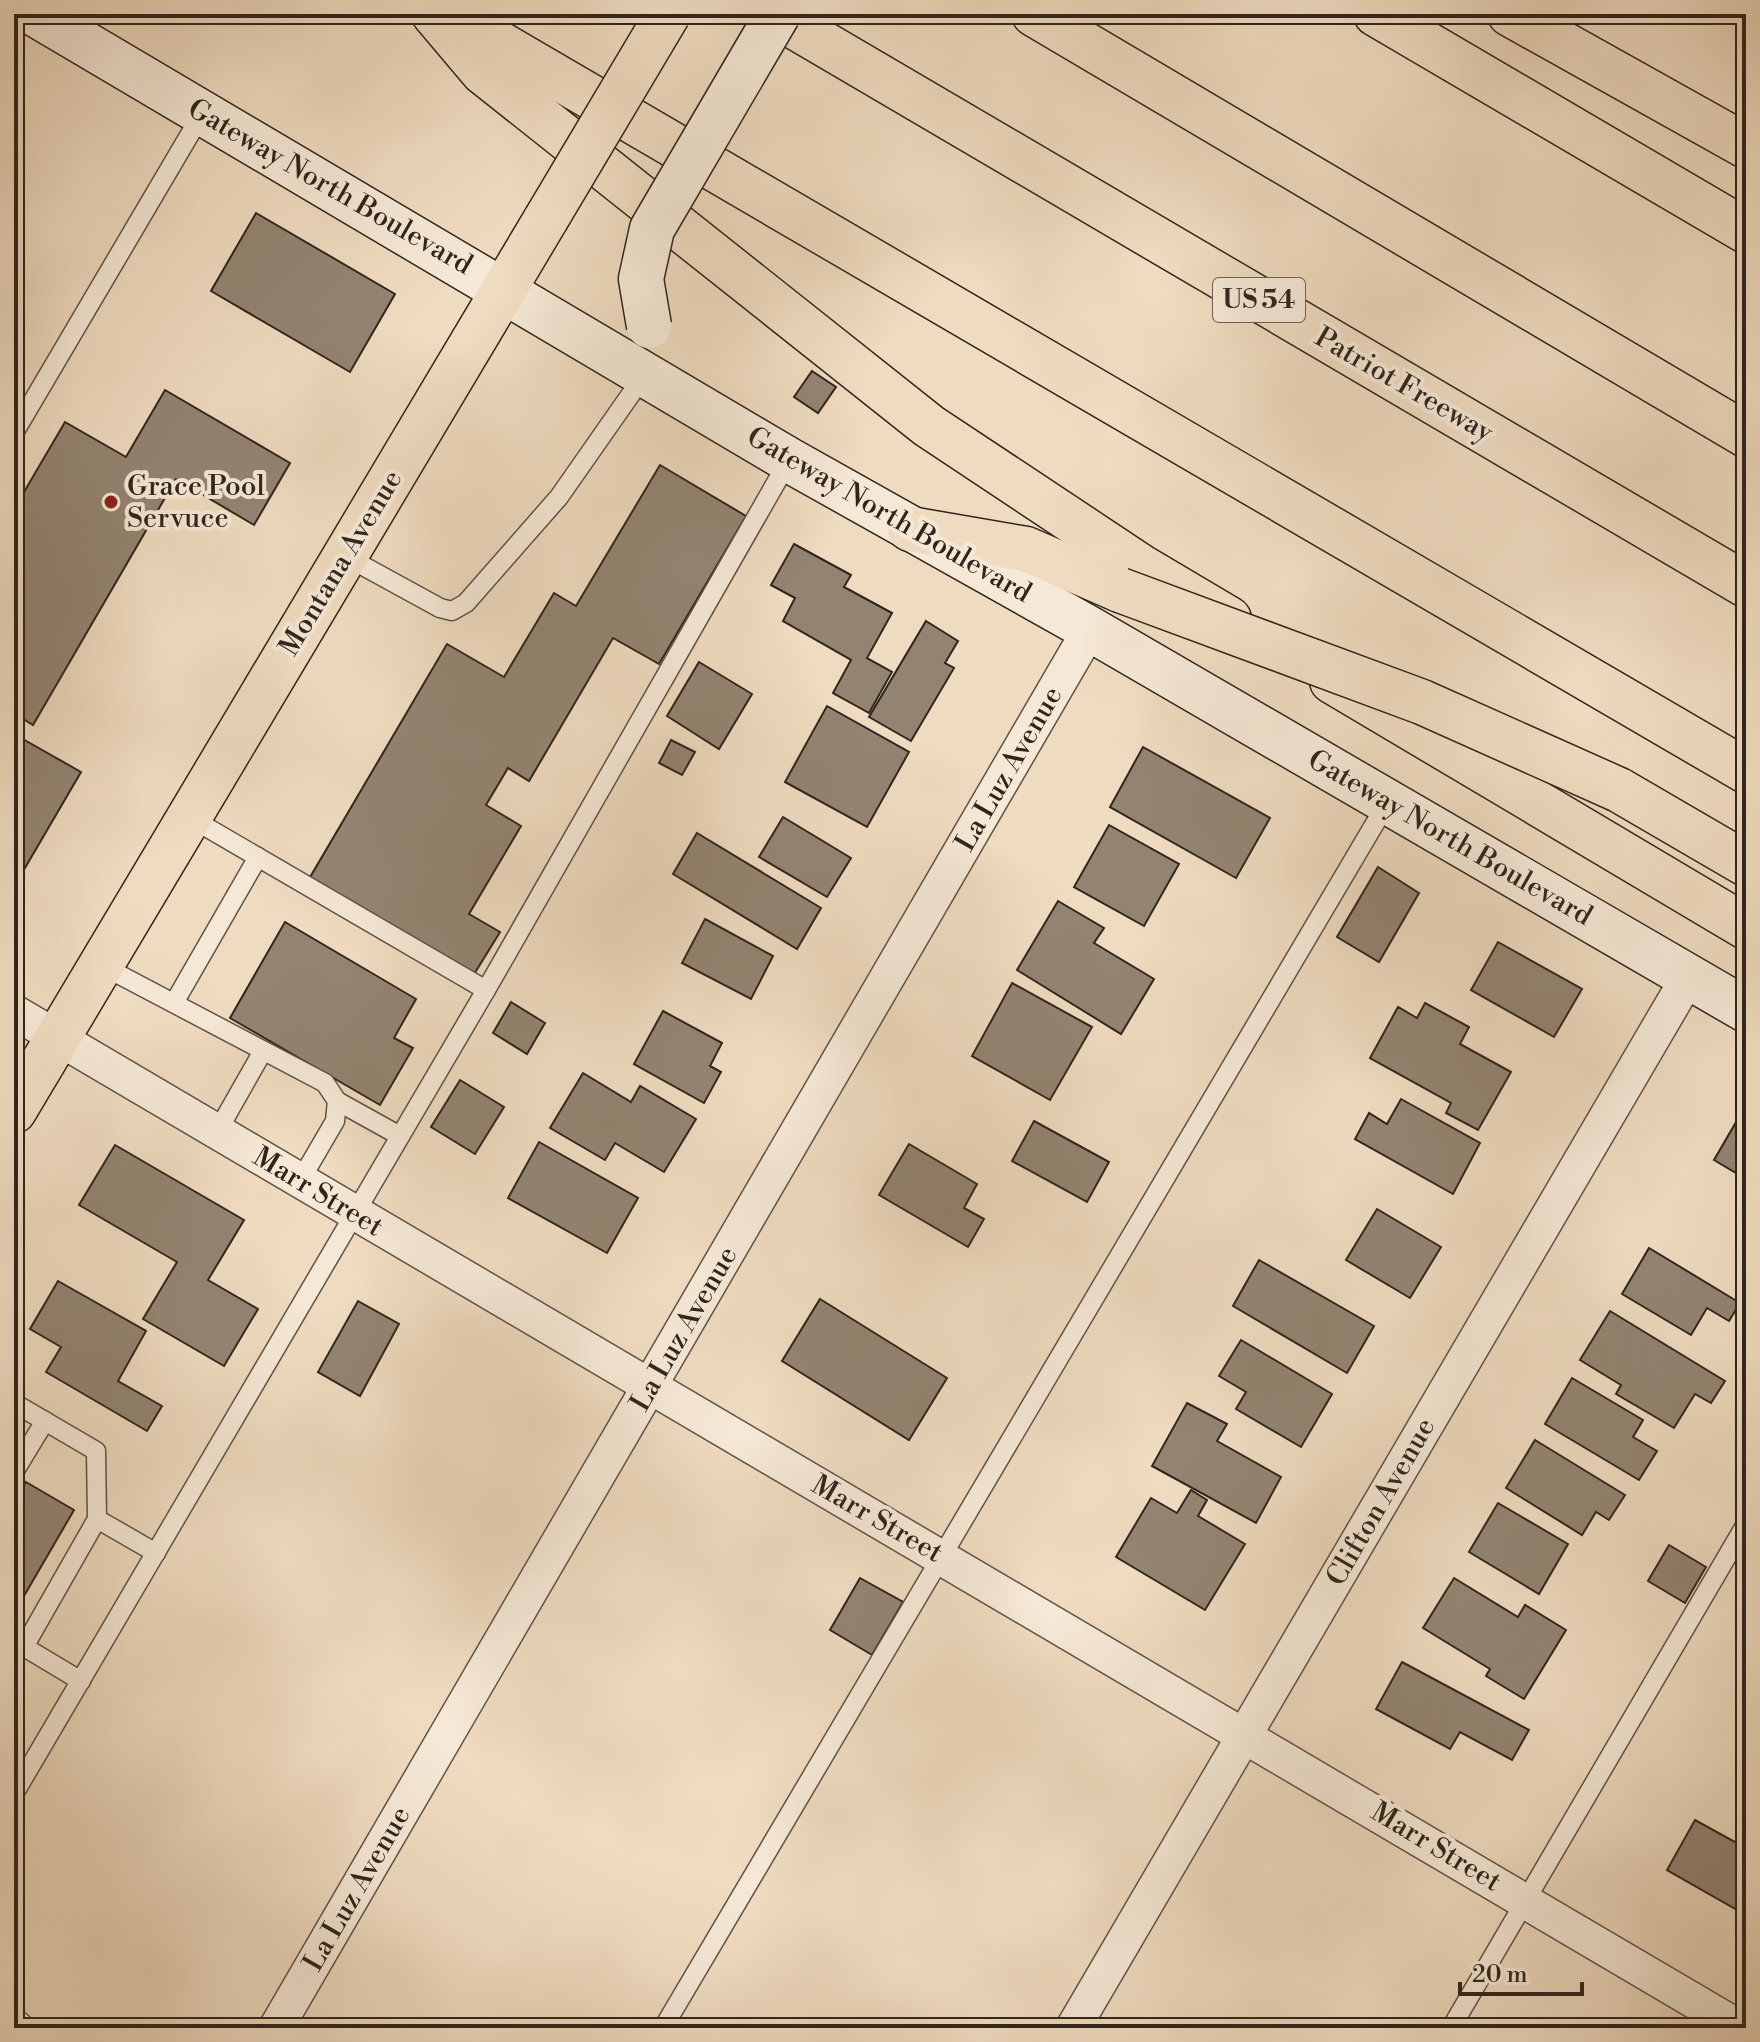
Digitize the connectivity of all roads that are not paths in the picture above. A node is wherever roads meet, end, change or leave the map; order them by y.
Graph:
1 (35, 14) edge
2 (434, 14) edge
3 (449, 14) edge
4 (668, 14) edge
5 (776, 14) edge
6 (1034, 14) edge
7 (1376, 14) edge
8 (1510, 14) edge
9 (203, 112) junction
10 (1746, 146) edge
11 (1746, 231) edge
12 (505, 289) junction
13 (653, 379) junction
14 (14, 433) edge
15 (1746, 435) edge
16 (789, 460) junction
17 (910, 529) junction
18 (345, 556) junction
19 (1746, 585) edge
20 (1090, 629) junction
21 (1746, 771) edge
22 (1387, 803) junction
23 (189, 817) junction
24 (258, 857) junction
25 (1746, 864) edge
26 (1746, 927) edge
27 (101, 965) junction
28 (1689, 976) junction
29 (486, 990) junction
30 (174, 1003) junction
31 (1746, 1010) edge
32 (14, 1012) edge
33 (57, 1038) junction
34 (263, 1051) junction
35 (337, 1101) junction
36 (14, 1111) edge
37 (217, 1132) junction
38 (400, 1136) junction
39 (300, 1181) junction
40 (356, 1214) junction
41 (651, 1388) junction
42 (14, 1403) edge
43 (45, 1421) junction
44 (14, 1472) edge
45 (97, 1519) junction
46 (1746, 1524) edge
47 (156, 1553) junction
48 (943, 1557) junction
49 (19, 1644) edge
50 (81, 1681) junction
51 (1245, 1734) junction
52 (14, 1794) edge
53 (1525, 1900) junction
54 (276, 2028) edge
55 (663, 2028) edge
56 (1073, 2028) edge
57 (1451, 2028) edge
58 (1740, 2028) edge

1 - 9 main road, Gateway North Boulevard
2 - 26 main road
3 - 21 main road
4 - 12 main road, Montana Avenue, bridge
5 - 13 main road, bridge
5 - 19 main road, Patriot Freeway / US 54
6 - 15 main road
7 - 11 main road
8 - 10 main road
9 - 12 main road, Gateway North Boulevard
9 - 14 lane
12 - 13 main road, Gateway North Boulevard
12 - 18 main road, Montana Avenue
13 - 16 main road, Gateway North Boulevard
13 - 18 lane
16 - 17 main road, Gateway North Boulevard
16 - 29 lane
17 - 20 main road, Gateway North Boulevard
17 - 25 main road, bridge
18 - 23 main road, Montana Avenue
20 - 22 main road, Gateway North Boulevard
20 - 41 street, La Luz Avenue
22 - 28 main road, Gateway North Boulevard
22 - 48 lane
23 - 24 lane
23 - 27 main road, Montana Avenue
24 - 29 lane
24 - 30 lane
27 - 30 lane
27 - 33 main road, Montana Avenue
28 - 31 main road, Gateway North Boulevard
28 - 51 street, Clifton Avenue
29 - 38 lane
30 - 34 lane
32 - 33 street, Marr Street
33 - 36 main road, Montana Avenue
33 - 37 street, Marr Street
34 - 35 lane
34 - 37 lane
35 - 38 lane
35 - 39 lane
37 - 39 street, Marr Street
38 - 40 lane
39 - 40 street, Marr Street
40 - 41 street, Marr Street
40 - 47 lane
41 - 48 street, Marr Street
41 - 54 street, La Luz Avenue
42 - 43 lane
43 - 44 lane
43 - 45 lane
45 - 47 lane
45 - 49 lane
46 - 53 lane
47 - 50 lane
48 - 51 street, Marr Street
48 - 55 lane
49 - 50 lane
50 - 52 lane
51 - 53 street, Marr Street
51 - 56 street, Clifton Avenue
53 - 57 lane
53 - 58 street, Marr Street

